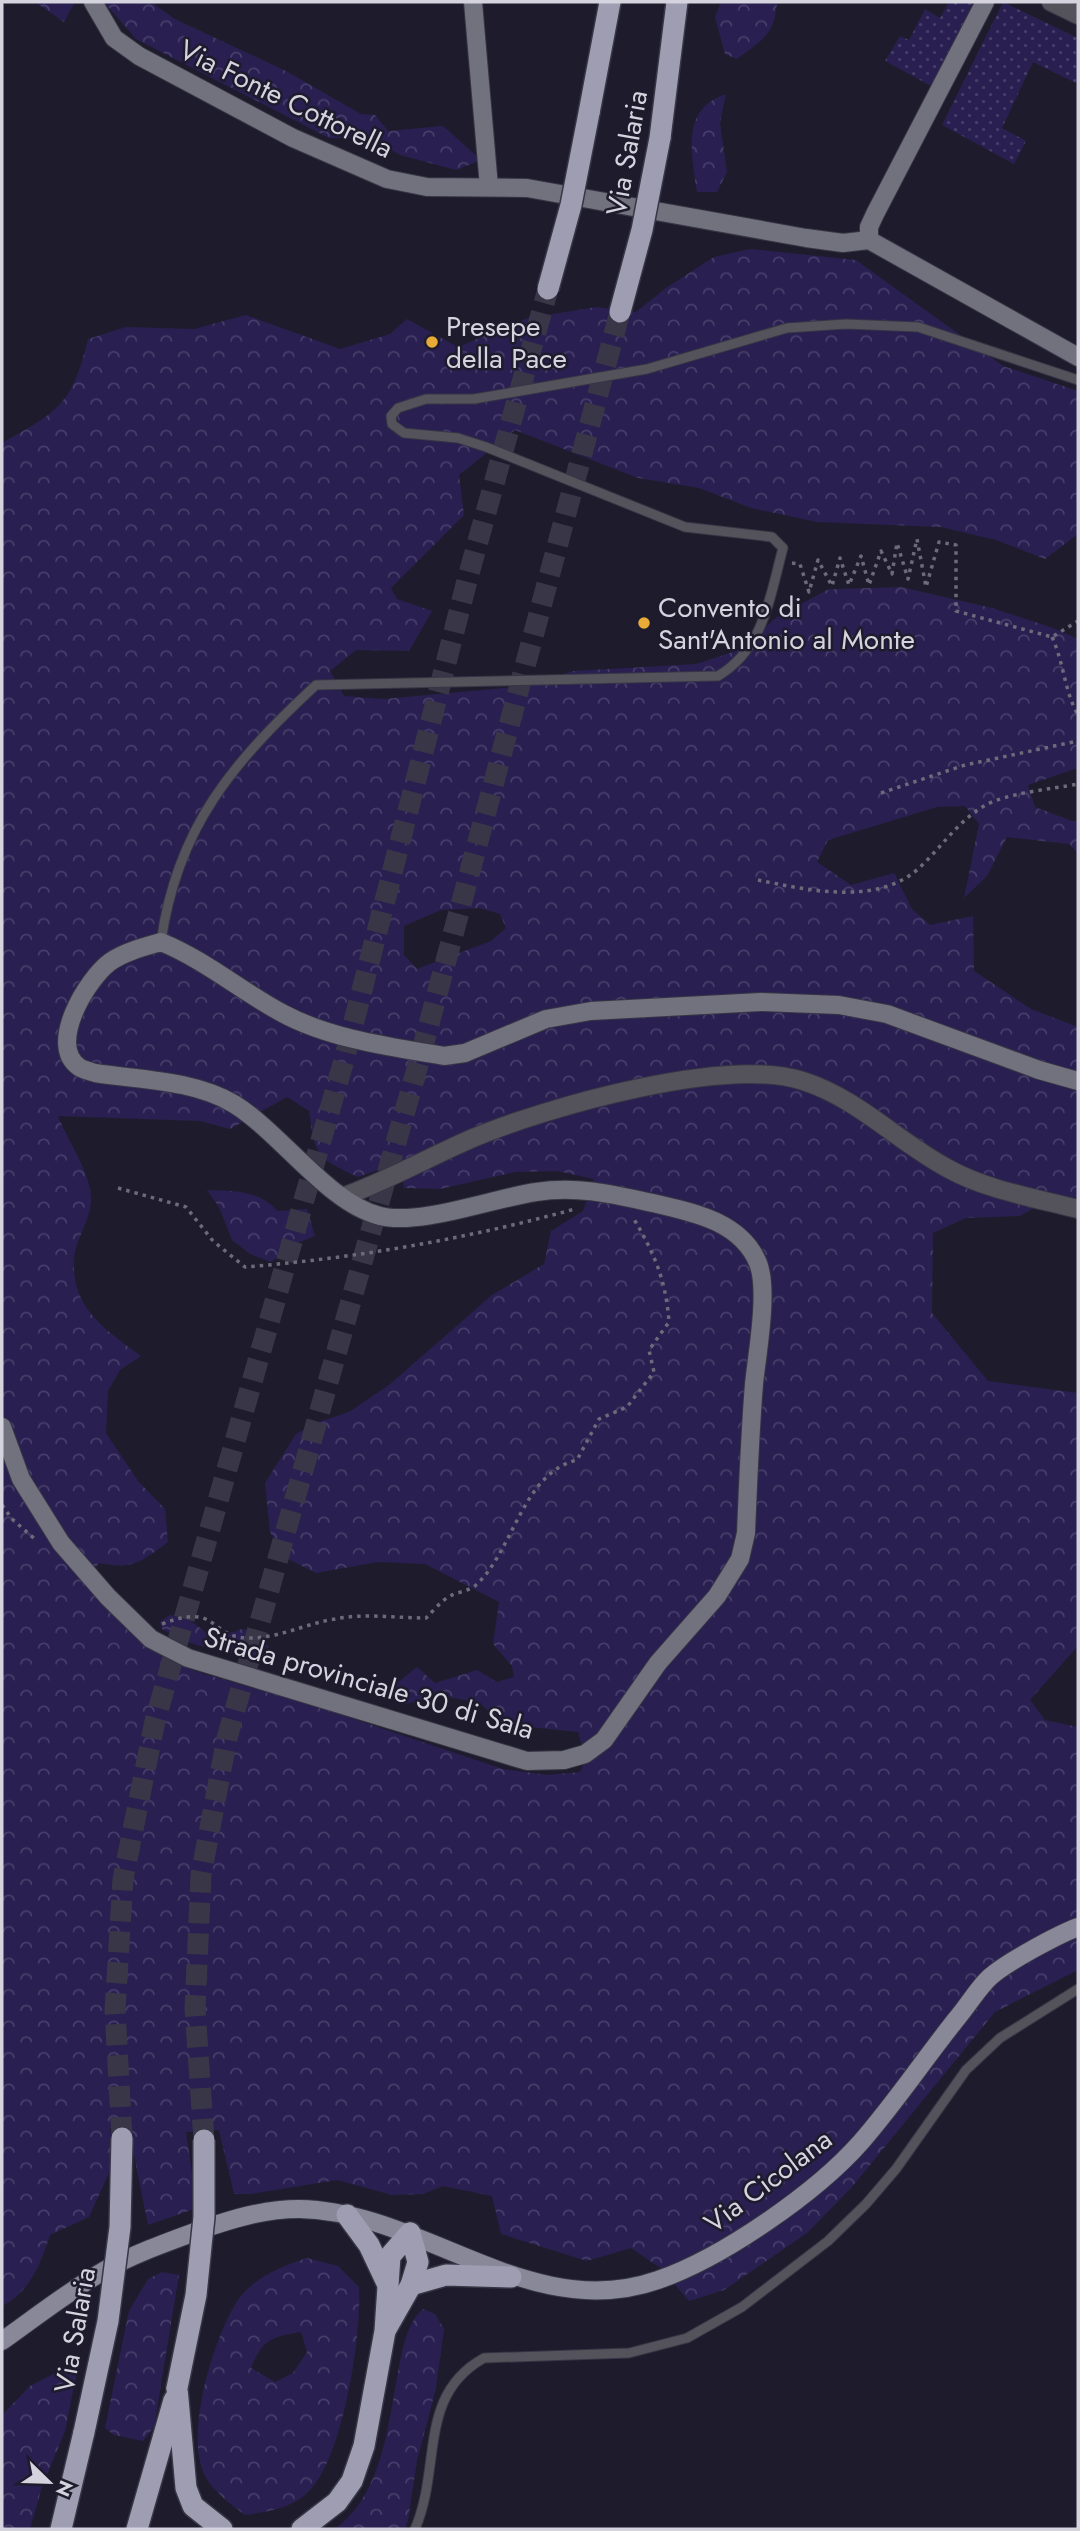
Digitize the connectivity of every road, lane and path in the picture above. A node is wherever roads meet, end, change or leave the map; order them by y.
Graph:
1 (93, 2) edge
2 (473, 2) edge
3 (610, 2) edge
4 (677, 2) edge
5 (985, 2) edge
6 (1051, 2) edge
7 (1078, 15) edge
8 (489, 187) junction
9 (869, 240) junction
10 (548, 289) tunnel mouth
11 (620, 312) tunnel mouth
12 (1076, 352) edge
13 (1078, 380) edge
14 (779, 561) junction
15 (1078, 621) edge
16 (1052, 637) junction
17 (1078, 715) edge
18 (1078, 740) edge
19 (1078, 784) edge
20 (881, 793) dead end
21 (758, 880) dead end
22 (161, 942) junction
23 (1078, 1080) edge
24 (118, 1188) dead end
25 (620, 1196) junction
26 (342, 1197) junction
27 (582, 1206) dead end
28 (1078, 1209) edge
29 (2, 1427) edge
30 (134, 1622) junction
31 (1078, 1927) edge
32 (1078, 1989) edge
33 (122, 2138) tunnel mouth
34 (204, 2140) tunnel mouth
35 (347, 2215) junction
36 (410, 2232) junction
37 (511, 2277) junction
38 (386, 2281) junction
39 (411, 2285) junction
40 (385, 2331) junction
41 (2, 2341) edge
42 (177, 2388) junction
43 (83, 2442) junction
44 (48, 2529) edge
45 (61, 2529) edge
46 (137, 2529) edge
47 (222, 2529) edge
48 (302, 2529) edge
49 (415, 2529) edge

1 - 8 street, Via Fonte Cottorella
2 - 8 street
3 - 10 highway, Via Salaria, bridge
4 - 11 highway, Via Salaria, bridge
5 - 9 street
6 - 7 street
8 - 9 street, Via Fonte Cottorella
9 - 12 street
13 - 14 lane
14 - 16 path
14 - 22 lane
15 - 16 path
16 - 17 path
18 - 20 path
19 - 21 path
22 - 23 street
22 - 26 street, Strada provinciale 30 di Sala
24 - 27 path
25 - 26 street, Strada provinciale 30 di Sala
25 - 30 path
25 - 30 street, Strada provinciale 30 di Sala
26 - 28 street
29 - 30 street, Strada provinciale 30 di Sala
31 - 37 main road, Via Cicolana
32 - 49 lane
33 - 43 highway, Via Salaria, bridge
34 - 42 highway, bridge
35 - 36 main road, Via Cicolana
35 - 38 highway
35 - 41 main road, Via Cicolana
36 - 37 main road, Via Cicolana
36 - 38 highway
36 - 39 highway
37 - 39 highway
38 - 40 highway
39 - 40 highway
40 - 48 highway
42 - 46 highway
42 - 47 highway
43 - 44 highway
43 - 45 highway, Via Salaria

